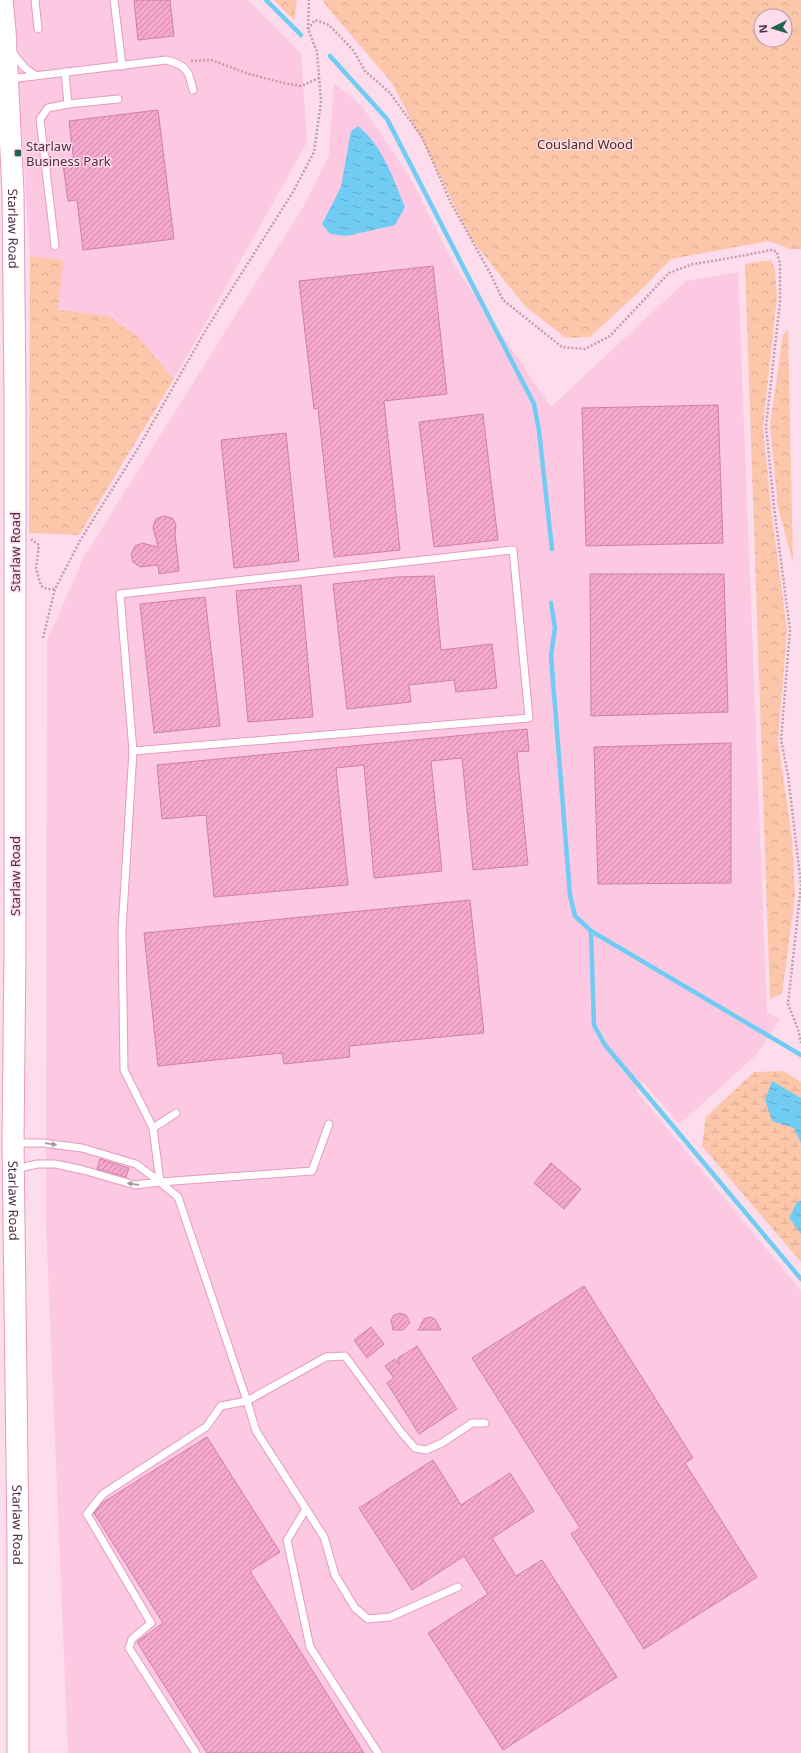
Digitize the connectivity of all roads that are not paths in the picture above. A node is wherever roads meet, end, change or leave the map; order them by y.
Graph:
1 (2, 0) edge
2 (35, 0) edge
3 (114, 0) edge
4 (38, 29) dead end
5 (5, 30) junction
6 (122, 66) junction
7 (65, 72) junction
8 (35, 75) junction
9 (8, 80) junction
10 (193, 90) dead end
11 (118, 99) dead end
12 (68, 104) junction
13 (55, 246) dead end
14 (133, 751) junction
15 (176, 1112) dead end
16 (329, 1124) dead end
17 (153, 1128) junction
18 (12, 1143) junction
19 (13, 1169) junction
20 (160, 1182) junction
21 (247, 1401) junction
22 (485, 1423) dead end
23 (306, 1509) junction
24 (458, 1587) dead end
25 (18, 1753) edge
26 (196, 1753) edge
27 (378, 1753) edge

1 - 5 main road, Starlaw Road
2 - 4 lane
3 - 6 lane
5 - 8 lane
5 - 9 main road, Starlaw Road
6 - 7 lane
6 - 10 lane
7 - 8 lane
7 - 12 lane
8 - 9 lane
9 - 18 main road, Starlaw Road
11 - 12 lane
12 - 13 lane
14 - 14 lane
14 - 17 lane
15 - 17 lane
16 - 20 lane
17 - 20 lane
18 - 19 main road, Starlaw Road
18 -> 20 lane
20 -> 19 lane
19 - 25 main road, Starlaw Road
20 - 21 lane
21 - 22 lane
21 - 23 lane
21 - 26 lane
23 - 24 lane
23 - 27 lane

